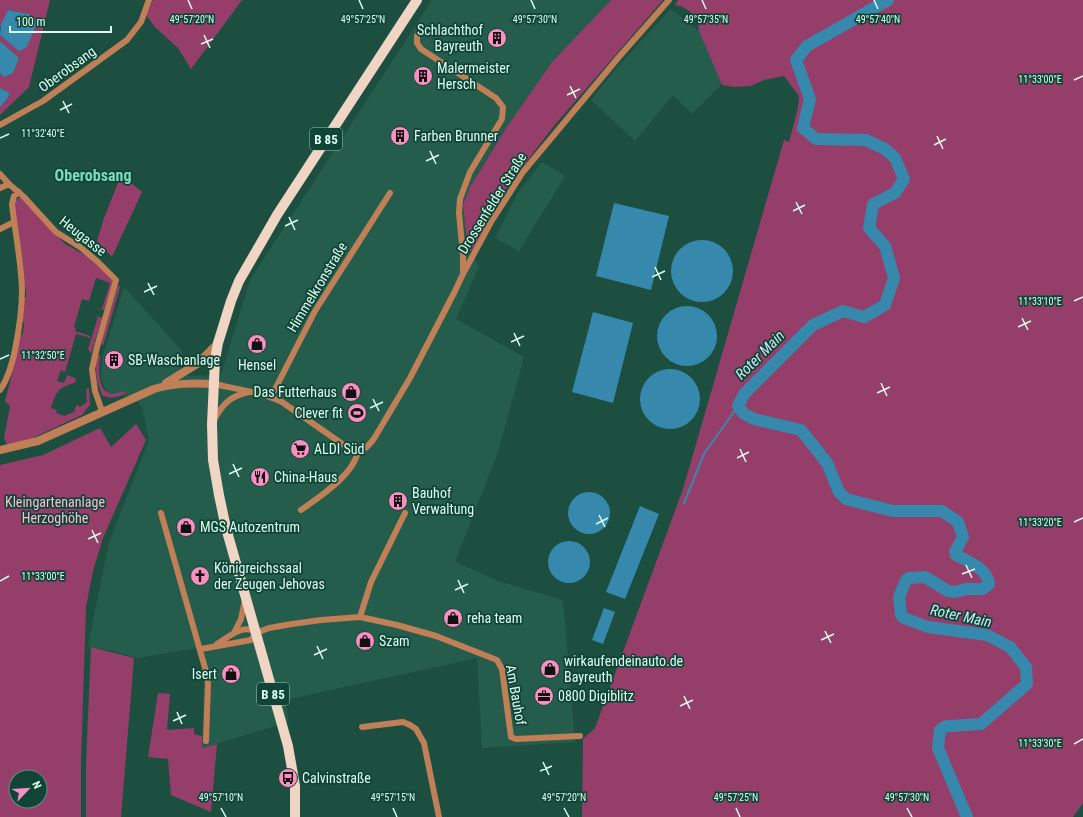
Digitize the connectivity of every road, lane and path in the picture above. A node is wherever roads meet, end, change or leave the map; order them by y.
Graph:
1 (149, 0) edge
2 (417, 0) edge
3 (668, 0) edge
4 (417, 36) dead end
5 (0, 125) edge
6 (0, 174) edge
7 (9, 184) junction
8 (0, 188) edge
9 (19, 192) junction
10 (390, 193) dead end
11 (14, 222) junction
12 (0, 229) edge
13 (463, 274) junction
14 (218, 343) junction
15 (214, 384) junction
16 (154, 389) junction
17 (0, 390) edge
18 (251, 392) junction
19 (271, 397) junction
20 (102, 411) junction
21 (212, 424) junction
22 (0, 450) edge
23 (358, 451) junction
24 (301, 510) dead end
25 (161, 513) dead end
26 (405, 513) dead end
27 (245, 597) junction
28 (360, 617) junction
29 (256, 633) junction
30 (231, 635) junction
31 (212, 646) junction
32 (201, 650) junction
33 (362, 727) dead end
34 (580, 736) dead end
35 (206, 741) dead end
36 (295, 817) edge
37 (439, 817) edge

1 - 5 street, Oberobsang
2 - 14 main road, B 85
3 - 13 street, Drossenfelder Straße
4 - 13 street, Drossenfelder Straße
6 - 7 street
7 - 8 street
7 - 9 street
9 - 11 street
9 - 20 street, Heugasse
10 - 19 street, Himmelkronstraße
11 - 12 street
11 - 17 street
13 - 23 street, Drossenfelder Straße
14 - 15 main road, B 85
14 - 16 street
15 - 16 street
15 - 18 street
15 - 21 main road, B 85
16 - 20 street
18 - 19 street
18 - 21 street
19 - 23 street
20 - 22 street
21 - 27 main road, B 85
23 - 24 street, Drossenfelder Straße
25 - 32 street
26 - 28 street
27 - 29 main road, B 85
27 - 30 street
28 - 29 street, Am Bauhof
28 - 34 street, Am Bauhof
29 - 30 street
29 - 31 street
29 - 36 main road, B 85
30 - 31 street
31 - 32 street
32 - 35 street
33 - 37 street

